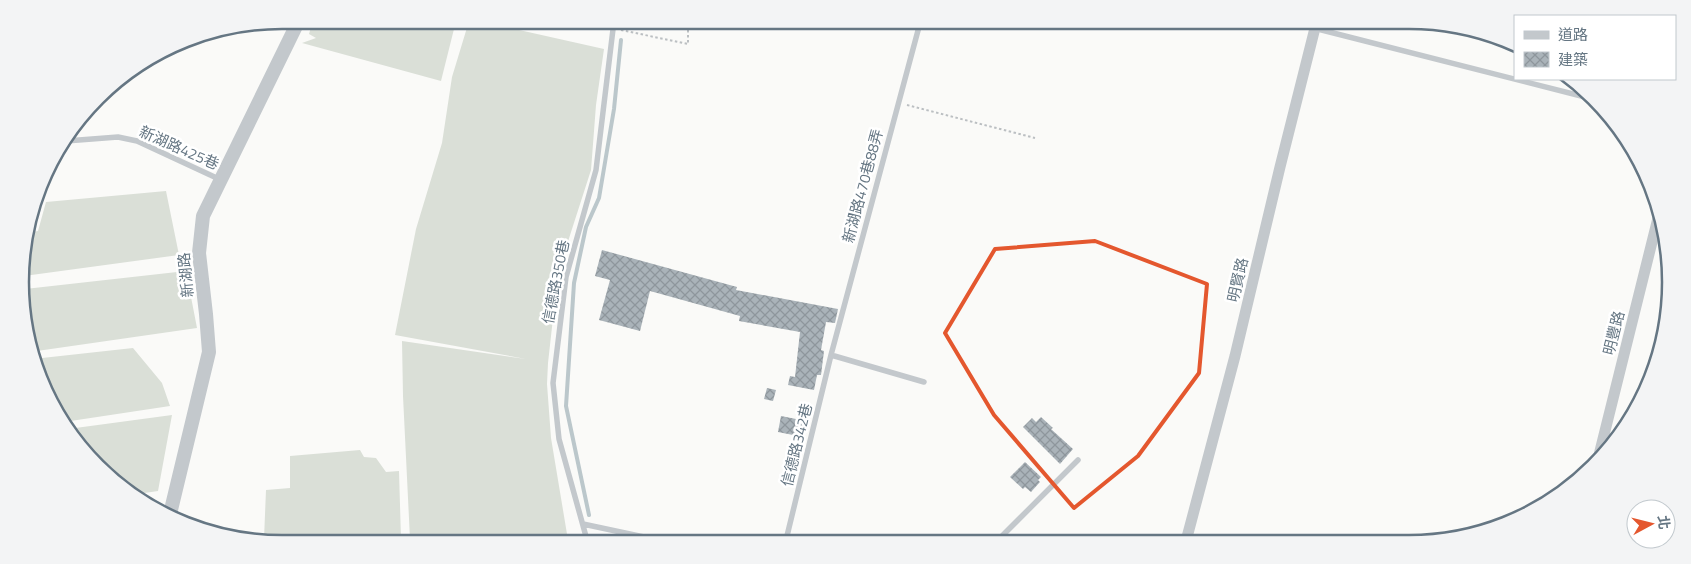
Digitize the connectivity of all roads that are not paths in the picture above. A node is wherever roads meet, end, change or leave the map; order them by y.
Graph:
1 (295, 29) edge
2 (612, 29) edge
3 (918, 29) edge
4 (1315, 29) edge
5 (1324, 29) edge
6 (1514, 78) edge
7 (1520, 80) edge
8 (1580, 96) edge
9 (71, 141) edge
10 (221, 180) junction
11 (1656, 227) edge
12 (831, 355) junction
13 (924, 382) dead end
14 (1601, 447) edge
15 (1078, 460) dead end
16 (171, 510) edge
17 (583, 524) junction
18 (585, 535) edge
19 (635, 535) edge
20 (787, 535) edge
21 (1003, 535) edge
22 (1188, 535) edge

1 - 10 street, 新湖路
2 - 17 lane, 信德路350巷
3 - 12 lane, 新湖路470巷88弄
4 - 22 street, 明賢路
5 - 6 lane
7 - 8 lane
9 - 10 lane, 新湖路425巷
10 - 16 street, 新湖路
11 - 14 street, 明豐路
12 - 13 lane
12 - 20 lane, 信德路342巷
15 - 21 lane
17 - 18 lane, 信德路350巷
17 - 19 lane

